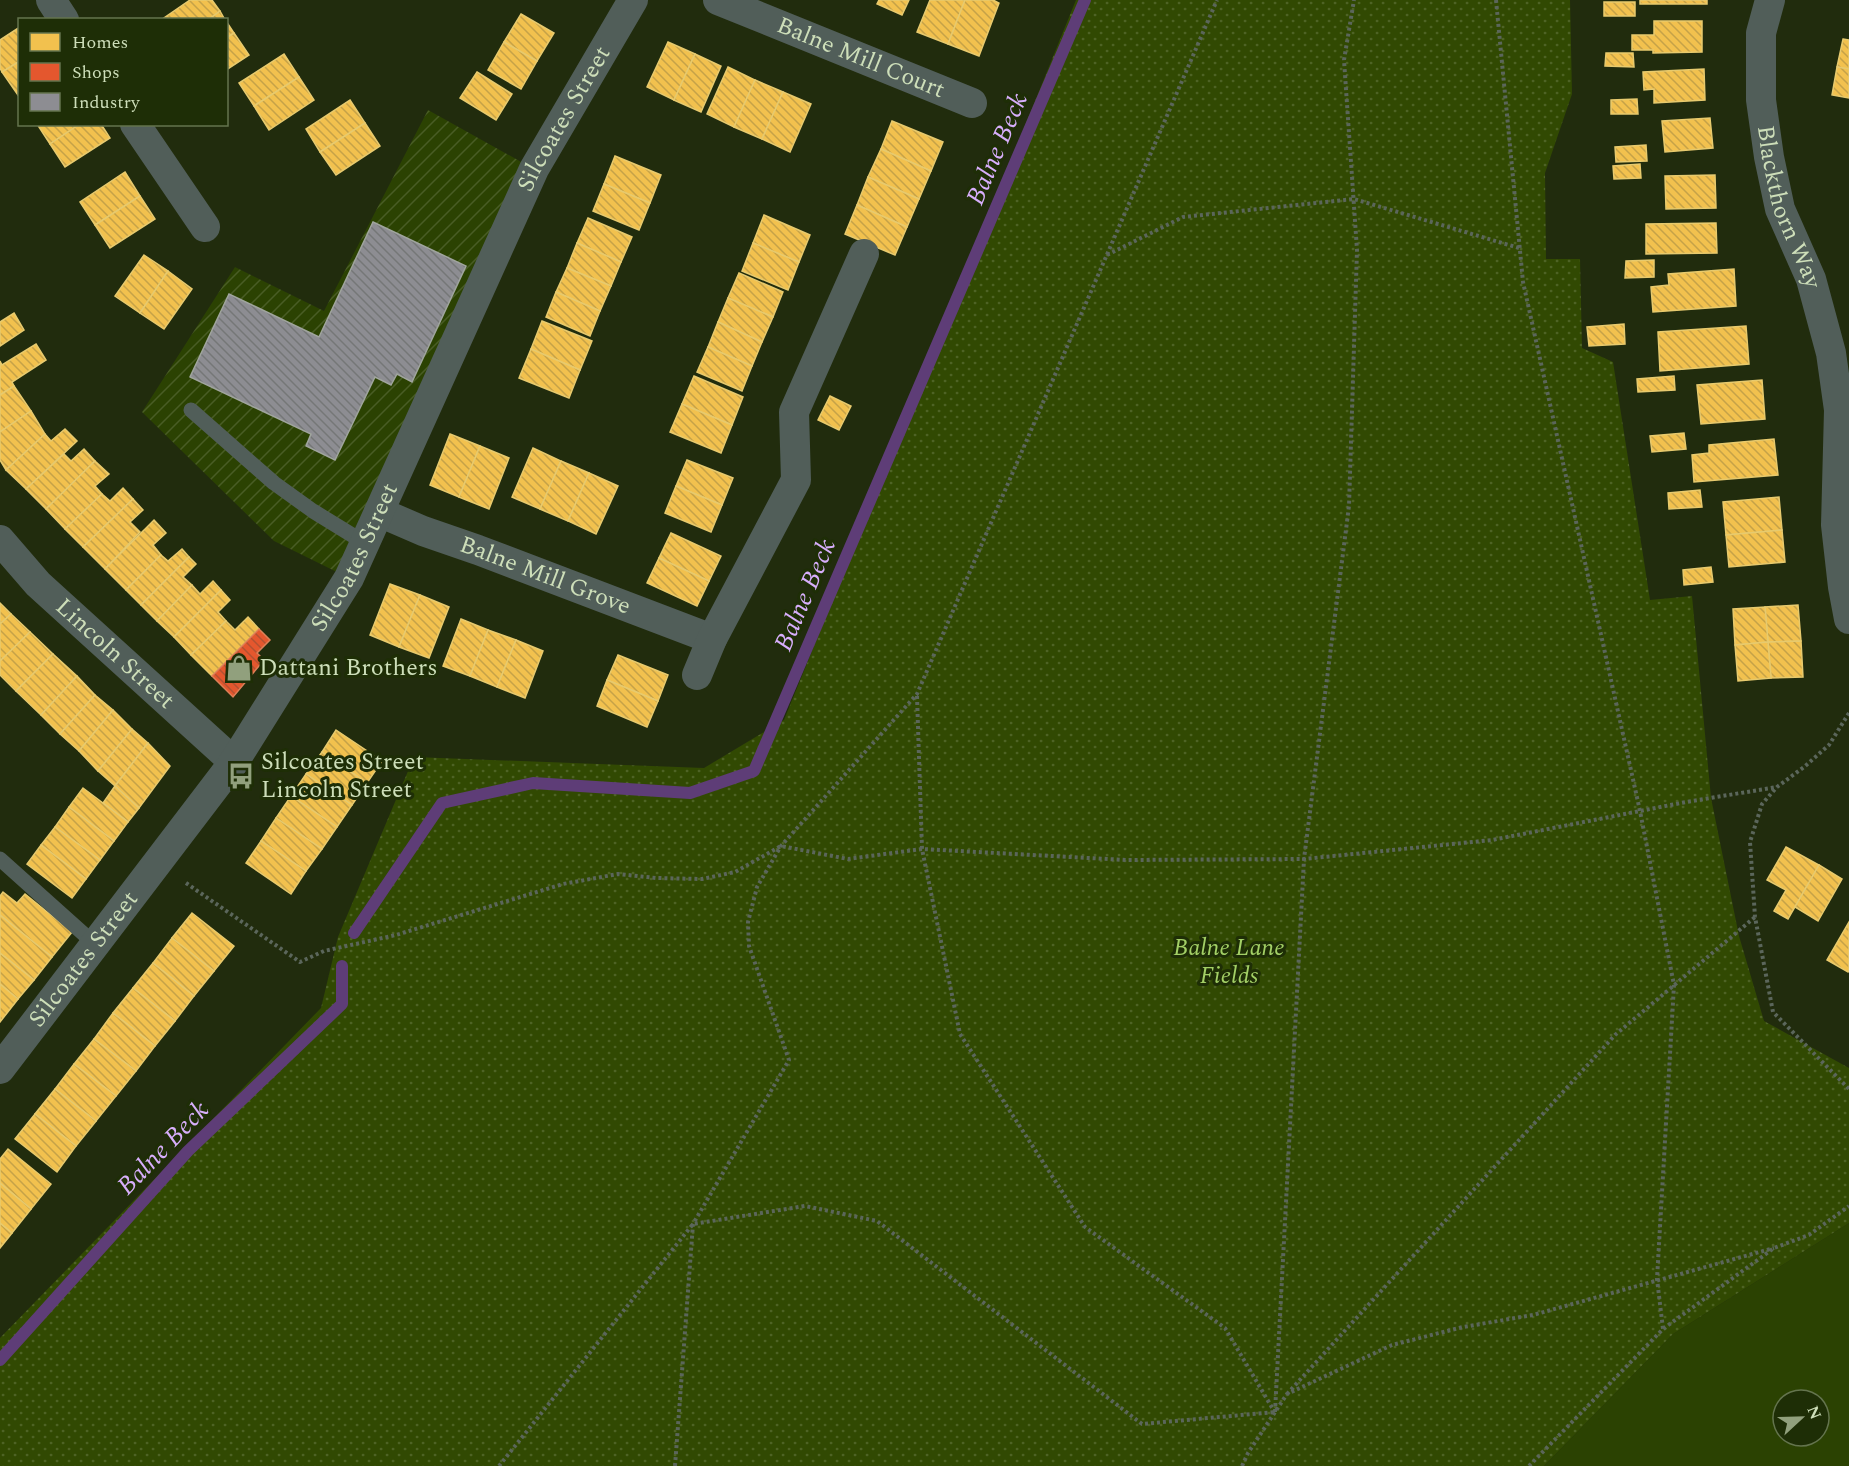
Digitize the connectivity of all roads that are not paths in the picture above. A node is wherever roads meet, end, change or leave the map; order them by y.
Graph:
1 (51, 0) edge
2 (633, 0) edge
3 (718, 0) edge
4 (1770, 0) edge
5 (63, 18) edge
6 (972, 103) dead end
7 (136, 126) edge
8 (205, 227) dead end
9 (864, 254) dead end
10 (191, 410) dead end
11 (1844, 410) edge
12 (379, 512) junction
13 (0, 540) edge
14 (365, 543) junction
15 (1846, 587) edge
16 (1849, 619) edge
17 (712, 639) junction
18 (697, 675) dead end
19 (234, 762) junction
20 (0, 859) edge
21 (96, 945) junction
22 (0, 1069) edge

1 - 5 street
2 - 12 street, Silcoates Street
3 - 6 street, Balne Mill Court
4 - 11 street, Blackthorn Way
7 - 8 street
9 - 17 street
10 - 14 lane
11 - 15 street, Blackthorn Way
12 - 14 street, Silcoates Street
12 - 17 street, Balne Mill Grove
13 - 19 street, Lincoln Street
14 - 19 street, Silcoates Street
15 - 16 street, Blackthorn Way
17 - 18 street
19 - 21 street, Silcoates Street
20 - 21 lane
21 - 22 street, Silcoates Street

